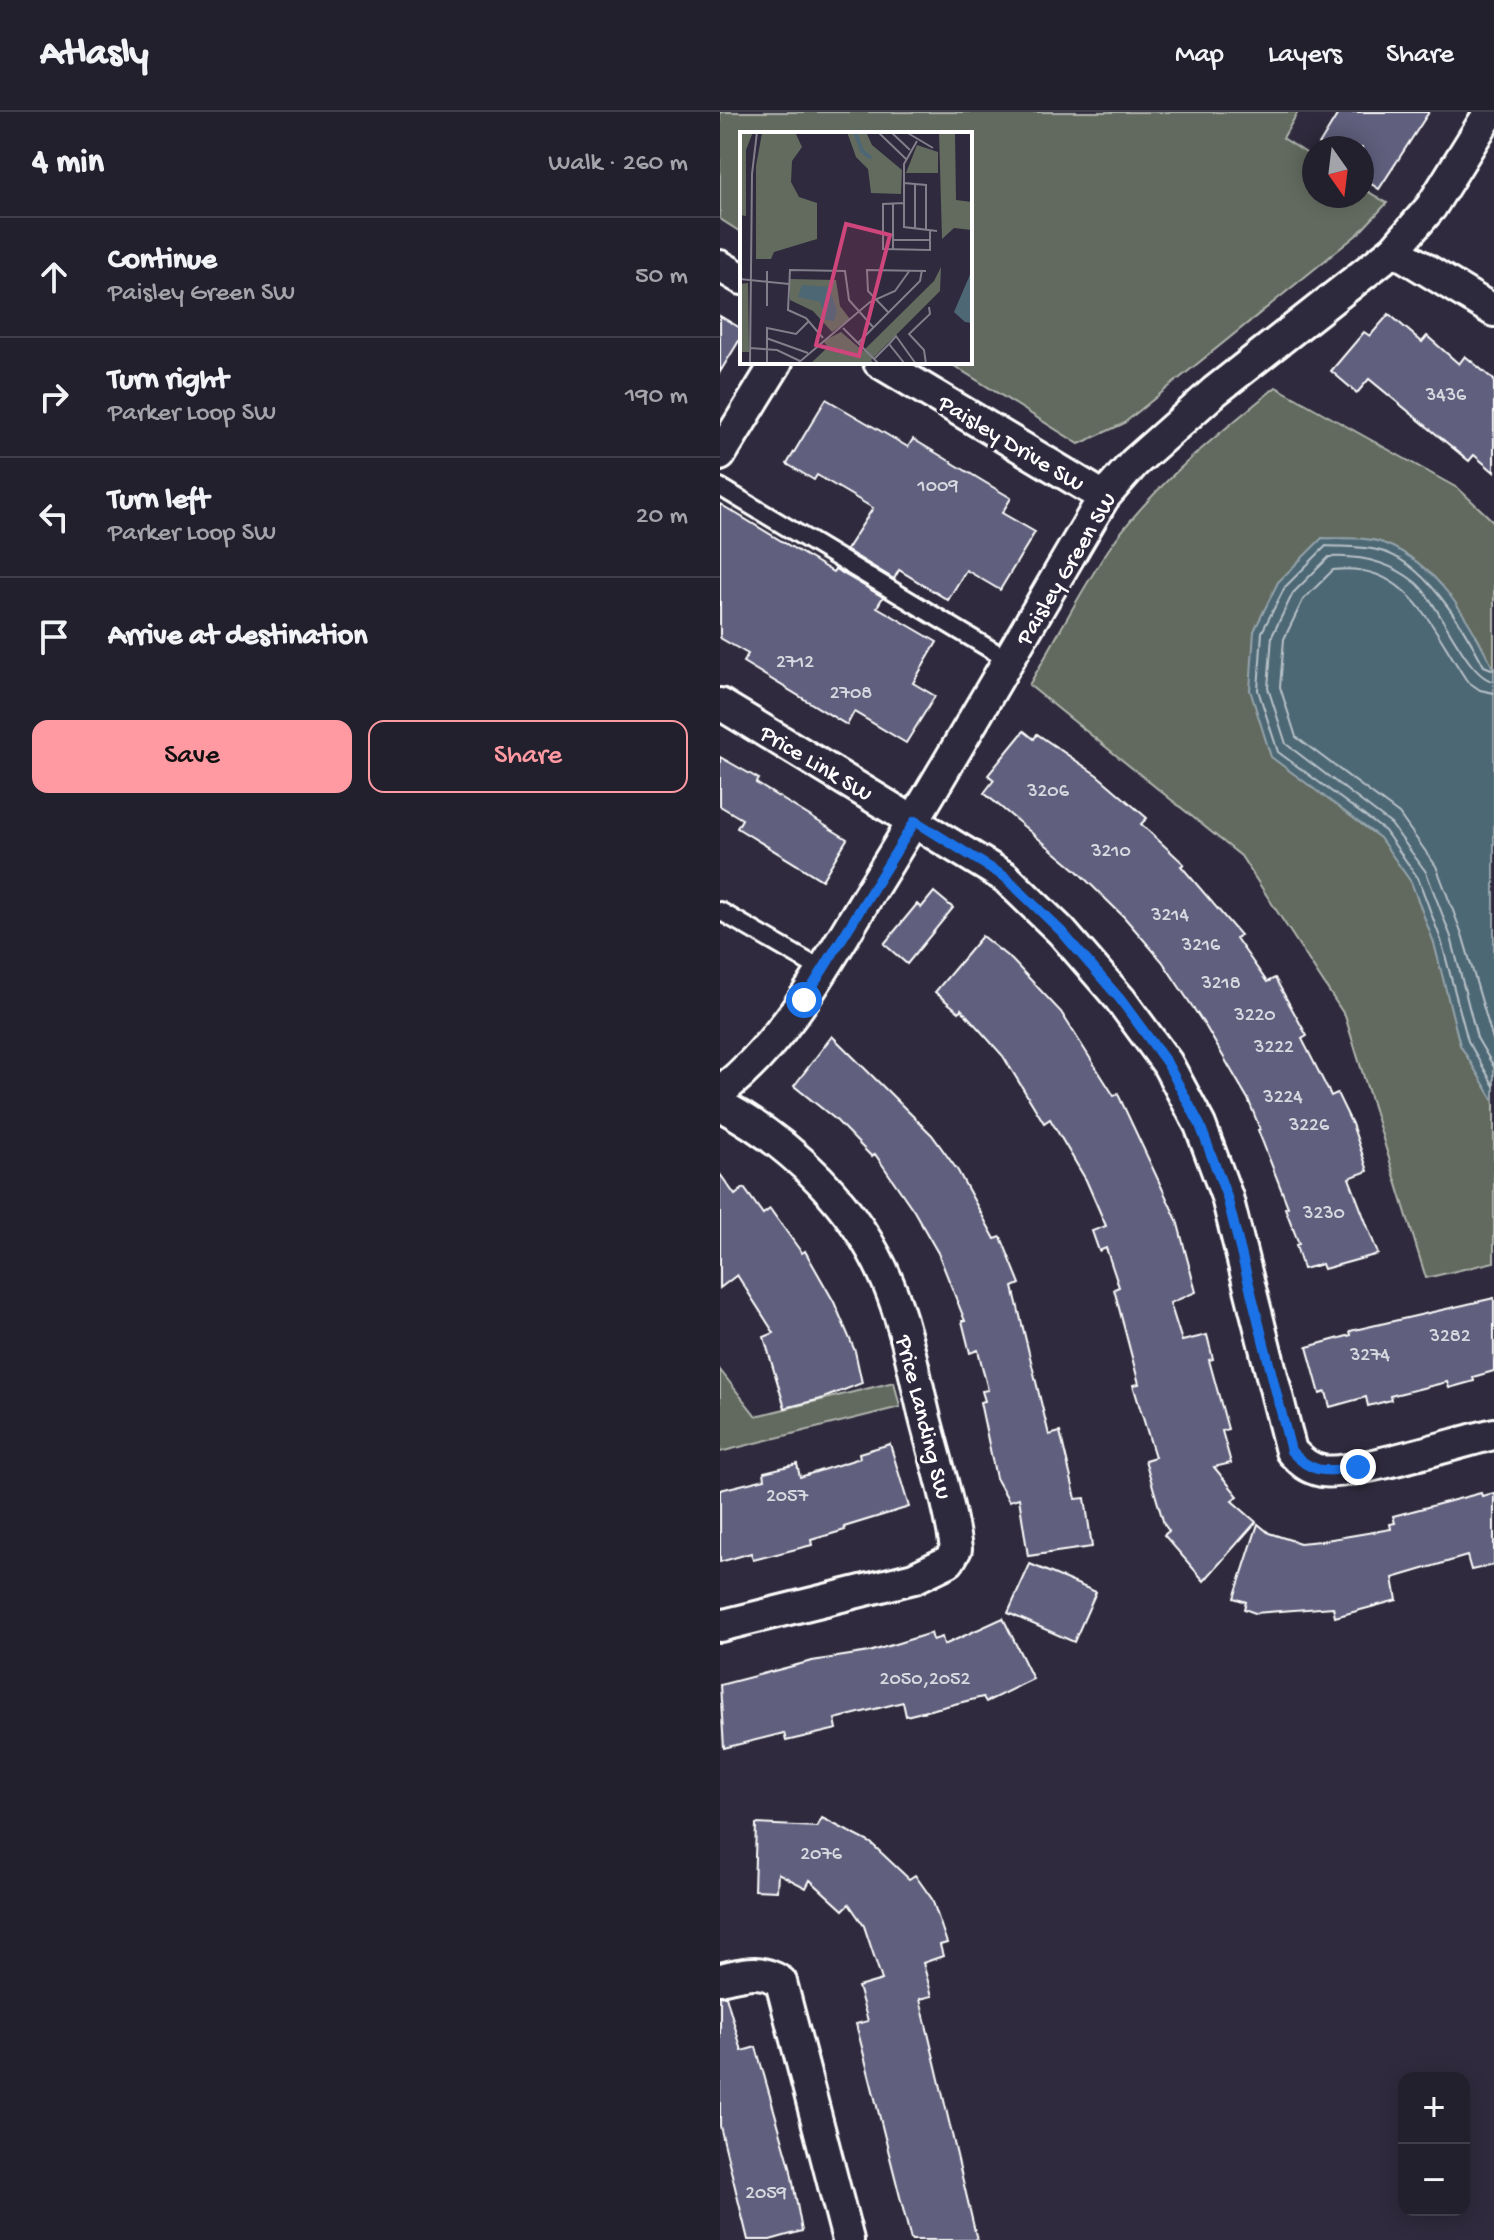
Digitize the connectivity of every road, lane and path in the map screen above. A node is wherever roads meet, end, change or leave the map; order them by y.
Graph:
1 (1490, 112) edge
2 (1394, 250) junction
3 (720, 266) edge
4 (740, 278) edge
5 (1494, 311) edge
6 (776, 364) edge
7 (882, 364) edge
8 (720, 455) edge
9 (720, 487) edge
10 (1104, 497) junction
11 (1010, 661) junction
12 (720, 704) edge
13 (915, 821) junction
14 (720, 911) edge
15 (822, 970) junction
16 (720, 1092) edge
17 (720, 1105) edge
18 (1494, 1434) edge
19 (720, 1626) edge
20 (720, 1979) edge
21 (848, 2240) edge

1 - 2 street, Paisley Green SW
2 - 5 street
2 - 10 street, Paisley Green SW
3 - 4 street
6 - 8 street
7 - 10 street, Paisley Drive SW
9 - 11 lane
10 - 11 street, Paisley Green SW
11 - 13 street, Paisley Green SW
12 - 13 street, Price Link SW
13 - 15 street, Paisley Green SW
13 - 18 street, Price Link SW
14 - 15 lane
15 - 16 street, Paisley Green SW
17 - 19 street, Price Landing SW
20 - 21 street

